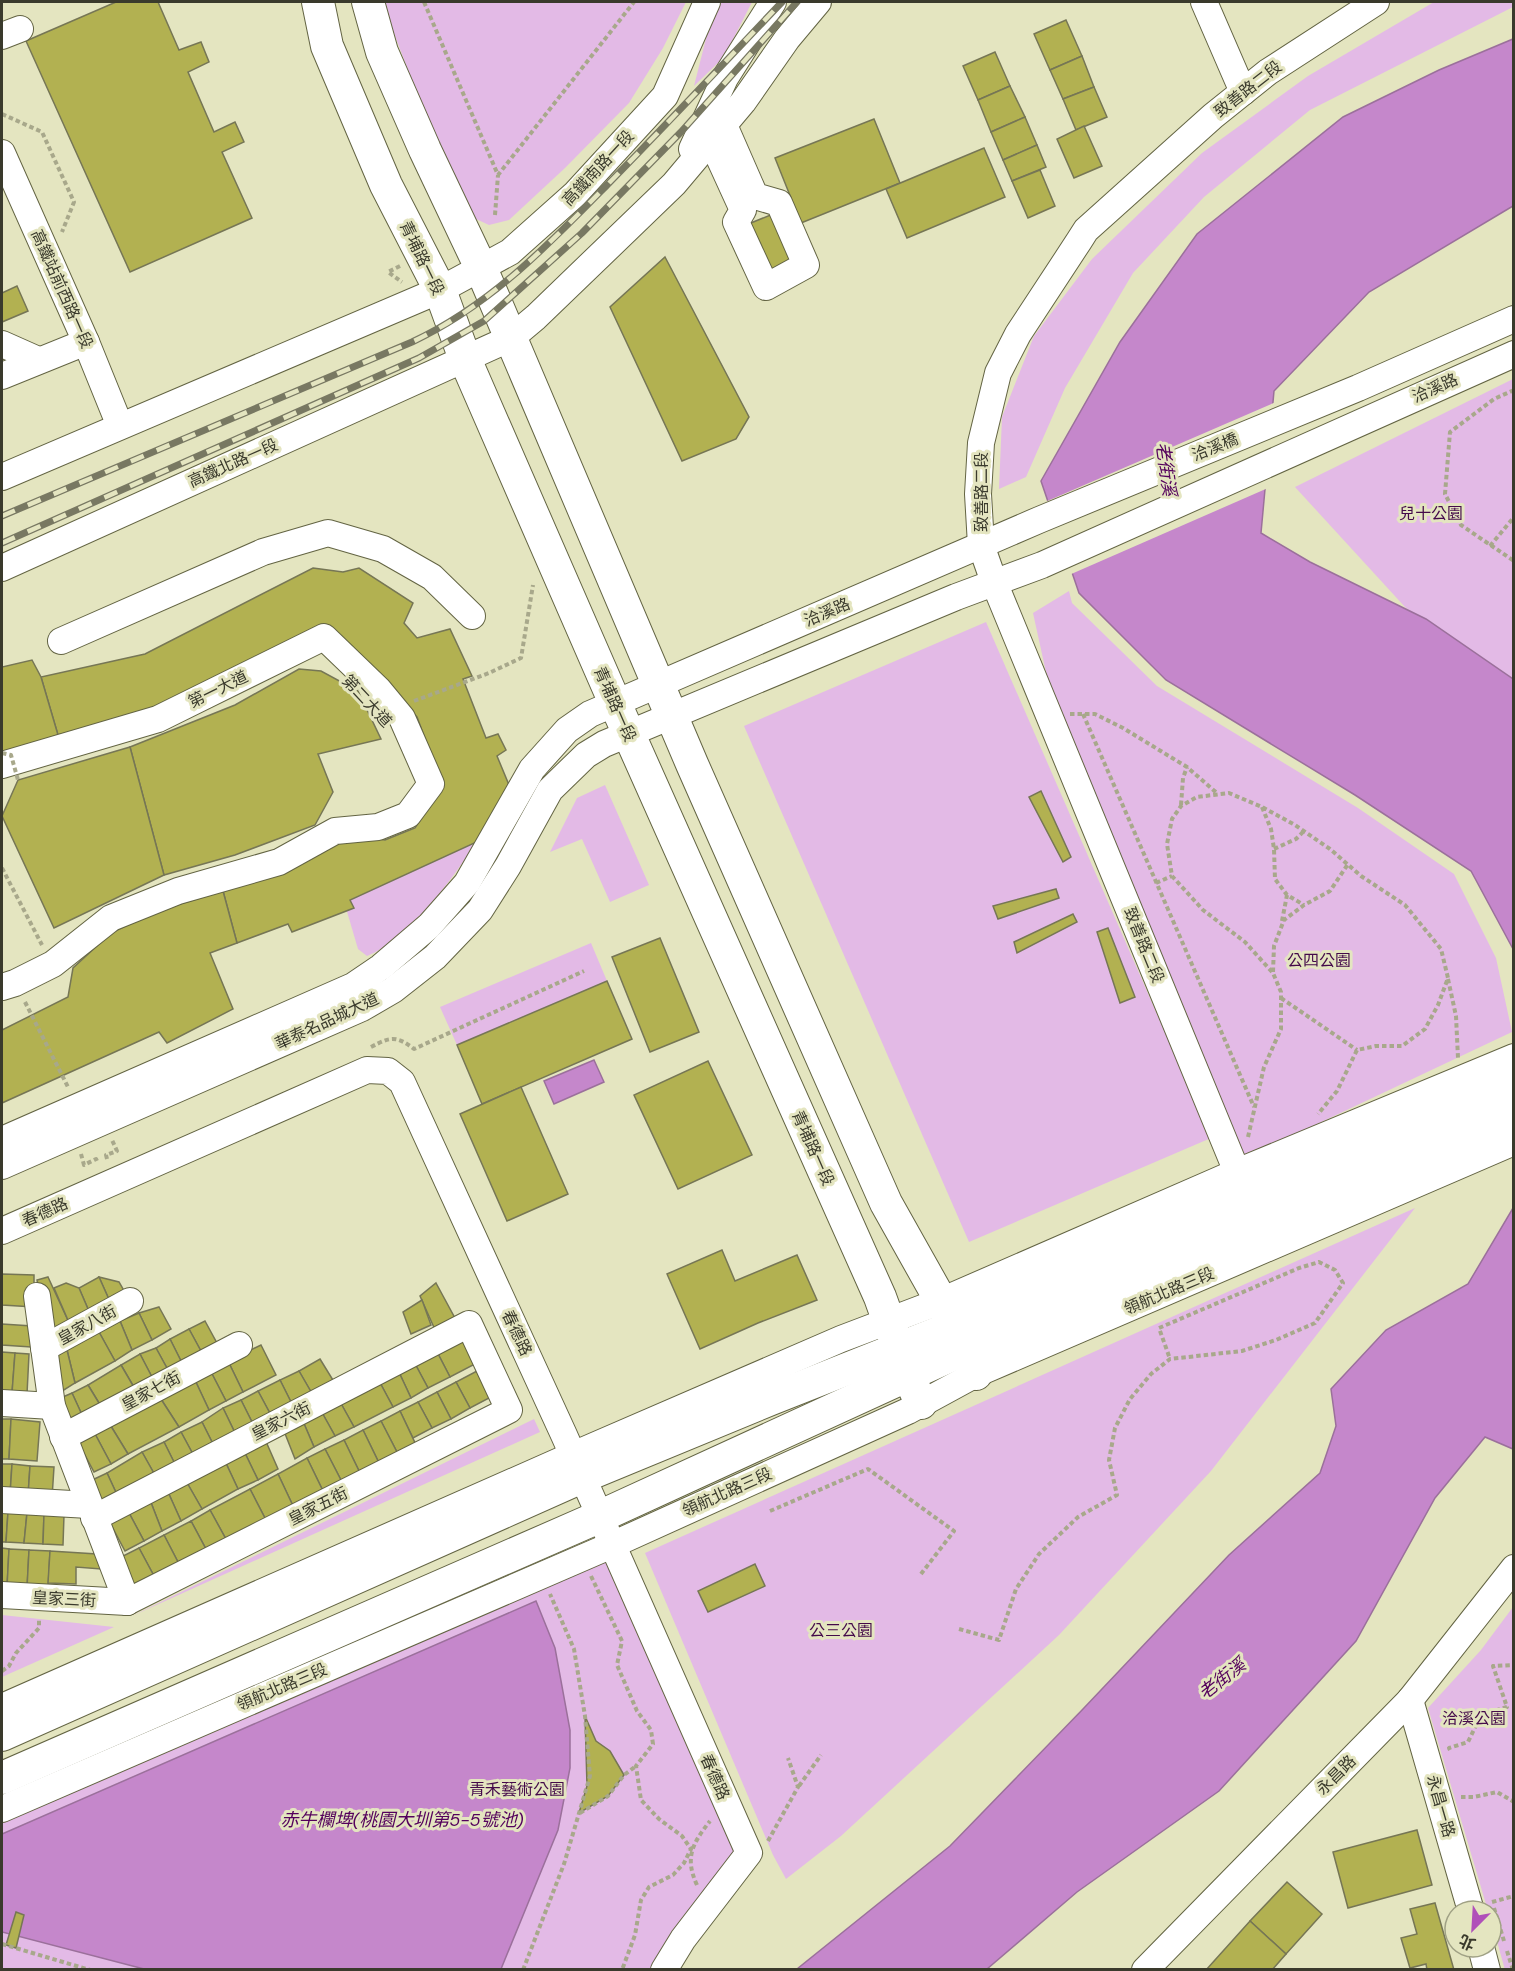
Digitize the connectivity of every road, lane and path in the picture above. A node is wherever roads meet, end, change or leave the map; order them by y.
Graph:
1 (318, 2) edge
2 (368, 2) edge
3 (424, 2) edge
4 (634, 2) edge
5 (707, 2) edge
6 (773, 2) edge
7 (818, 2) edge
8 (1204, 2) edge
9 (1376, 2) edge
10 (1243, 92) junction
11 (2, 114) edge
12 (717, 133) junction
13 (2, 153) edge
14 (498, 175) junction
15 (674, 184) junction
16 (495, 215) dead end
17 (61, 234) dead end
18 (481, 268) junction
19 (388, 272) dead end
20 (403, 283) dead end
21 (440, 290) junction
22 (1514, 319) edge
23 (511, 338) junction
24 (86, 342) junction
25 (2, 344) edge
26 (1514, 354) edge
27 (465, 359) junction
28 (15, 367) edge
29 (1358, 388) joint
30 (1514, 390) edge
31 (120, 426) junction
32 (2, 477) edge
33 (1514, 517) edge
34 (1039, 520) joint
35 (981, 545) junction
36 (1490, 546) junction
37 (1514, 561) edge
38 (2, 568) edge
39 (994, 582) junction
40 (533, 585) dead end
41 (472, 616) dead end
42 (61, 641) dead end
43 (657, 685) junction
44 (615, 703) junction
45 (398, 714) junction
46 (1070, 714) dead end
47 (1083, 714) junction
48 (670, 716) junction
49 (629, 734) junction
50 (2, 753) edge
51 (1188, 768) junction
52 (7, 774) edge
53 (1219, 794) junction
54 (1181, 806) junction
55 (1262, 807) junction
56 (1304, 831) junction
57 (1274, 849) junction
58 (1348, 864) junction
59 (2, 868) edge
60 (1172, 876) junction
61 (1156, 883) junction
62 (1287, 895) junction
63 (1304, 905) junction
64 (1281, 928) junction
65 (47, 954) junction
66 (584, 971) dead end
67 (1273, 973) junction
68 (1448, 978) junction
69 (7, 979) edge
70 (1281, 998) junction
71 (370, 1047) dead end
72 (1357, 1050) junction
73 (1514, 1057) edge
74 (1458, 1065) dead end
75 (1514, 1081) edge
76 (73, 1097) dead end
77 (1254, 1107) junction
78 (1514, 1113) edge
79 (1318, 1115) dead end
80 (1444, 1128) junction
81 (1248, 1137) dead end
82 (2, 1140) edge
83 (106, 1142) dead end
84 (1514, 1142) edge
85 (86, 1152) dead end
86 (107, 1160) dead end
87 (98, 1163) dead end
88 (2, 1166) edge
89 (1237, 1172) junction
90 (2, 1232) edge
91 (37, 1296) dead end
92 (130, 1301) dead end
93 (469, 1324) joint
94 (958, 1338) junction
95 (238, 1345) dead end
96 (44, 1348) junction
97 (899, 1348) junction
98 (1170, 1359) junction
99 (2, 1403) edge
100 (921, 1403) junction
101 (52, 1406) junction
102 (63, 1437) junction
103 (578, 1466) junction
104 (2, 1500) edge
105 (770, 1510) dead end
106 (91, 1511) junction
107 (606, 1530) junction
108 (1514, 1568) edge
109 (588, 1570) dead end
110 (921, 1574) dead end
111 (549, 1590) dead end
112 (2, 1595) edge
113 (127, 1602) junction
114 (31, 1615) dead end
115 (958, 1629) dead end
116 (1514, 1665) edge
117 (2, 1671) edge
118 (1410, 1700) junction
119 (2, 1707) edge
120 (2, 1735) edge
121 (820, 1755) dead end
122 (788, 1758) dead end
123 (1452, 1758) dead end
124 (636, 1766) junction
125 (2, 1778) edge
126 (798, 1787) junction
127 (1459, 1787) dead end
128 (1514, 1802) edge
129 (2, 1809) edge
130 (579, 1813) junction
131 (710, 1821) dead end
132 (760, 1837) dead end
133 (691, 1850) junction
134 (699, 1888) dead end
135 (1479, 1899) edge
136 (2, 1944) edge
137 (90, 1970) edge
138 (524, 1970) edge
139 (622, 1970) edge
140 (664, 1970) edge
141 (1145, 1970) edge

1 - 21 main road, 青埔路一段
2 - 18 main road
3 - 14 path
4 - 14 path
5 - 18 street, 高鐵南路一段
6 - 15 street
7 - 12 street
8 - 10 street
9 - 10 street, 致善路二段
10 - 35 street, 致善路二段
11 - 17 path
12 - 12 street
12 - 15 street
13 - 24 street, 高鐵站前西路一段
14 - 16 path
15 - 23 street
18 - 21 street, 高鐵南路一段
18 - 23 main road
19 - 20 path
21 - 27 main road, 青埔路一段
21 - 31 street
22 - 29 street, 洽溪路
23 - 27 street
23 - 43 main road
24 - 28 street
24 - 31 street, 高鐵站前西路一段
25 - 28 street
26 - 39 street, 洽溪路
27 - 38 street, 高鐵北路一段
27 - 44 main road, 青埔路一段
29 - 34 street, 洽溪橋
30 - 36 path
31 - 32 street
33 - 36 path
34 - 35 street, 洽溪路
35 - 39 street, 致善路二段
35 - 43 street, 洽溪路
36 - 37 path
39 - 48 street
39 - 89 street, 致善路二段
40 - 45 path
41 - 42 street
43 - 44 street, 洽溪路
43 - 48 main road
44 - 49 main road, 青埔路一段
44 - 82 street, 華泰名品城大道
45 - 52 street, 第一大道
45 - 69 street, 第二大道
46 - 47 path
47 - 51 path
47 - 61 path
48 - 49 street
48 - 94 main road
49 - 88 street, 華泰名品城大道
49 - 97 main road, 青埔路一段
50 - 52 path, bridge
51 - 53 path
51 - 54 path
52 - 65 street, 第二大道
53 - 54 path
53 - 55 path
54 - 60 path
55 - 56 path
55 - 57 path
56 - 57 path
56 - 58 path
57 - 62 path
58 - 63 path
58 - 68 path
59 - 65 path
60 - 61 path
60 - 67 path
61 - 77 path
62 - 63 path
62 - 64 path
63 - 64 path
64 - 67 path
65 - 69 street, 第二大道
66 - 71 path
67 - 70 path
68 - 72 path
68 - 74 path
69 - 76 path
70 - 72 path
70 - 77 path
72 - 79 path
73 - 80 street
75 - 80 main road
77 - 81 path
78 - 80 main road
80 - 84 street
80 - 89 street, 領航北路三段
80 - 94 main road, 領航北路三段
83 - 86 path
85 - 87 path
89 - 94 street, 領航北路三段
90 - 103 street, 春德路
91 - 96 street
92 - 96 street, 皇家八街
93 - 106 street, 皇家六街
93 - 113 street, 皇家五街
94 - 97 main road, 領航北路三段
94 - 97 street, 領航北路三段
94 - 100 street, 領航北路三段
95 - 102 street, 皇家七街
96 - 101 street
97 - 100 main road, 青埔路一段
97 - 103 main road, 領航北路三段
97 - 107 main road, 領航北路三段
98 - 98 path
98 - 115 path
99 - 101 street
100 - 107 street, 領航北路三段
101 - 102 street
102 - 106 street
103 - 107 street, 春德路
103 - 119 street, 領航北路三段
103 - 120 main road, 領航北路三段
104 - 106 street
105 - 110 path
106 - 113 street
107 - 125 main road, 領航北路三段
107 - 129 street, 領航北路三段
107 - 140 street, 春德路
108 - 118 street, 永昌路
109 - 124 path
111 - 130 path
112 - 113 street, 皇家三街
114 - 117 path
116 - 123 path
118 - 135 street, 永昌一路
118 - 141 street, 永昌路
121 - 126 path
122 - 126 path
124 - 130 path
124 - 133 path
126 - 132 path
127 - 128 path
130 - 138 path
131 - 133 path
133 - 134 path
133 - 139 path
136 - 137 path

